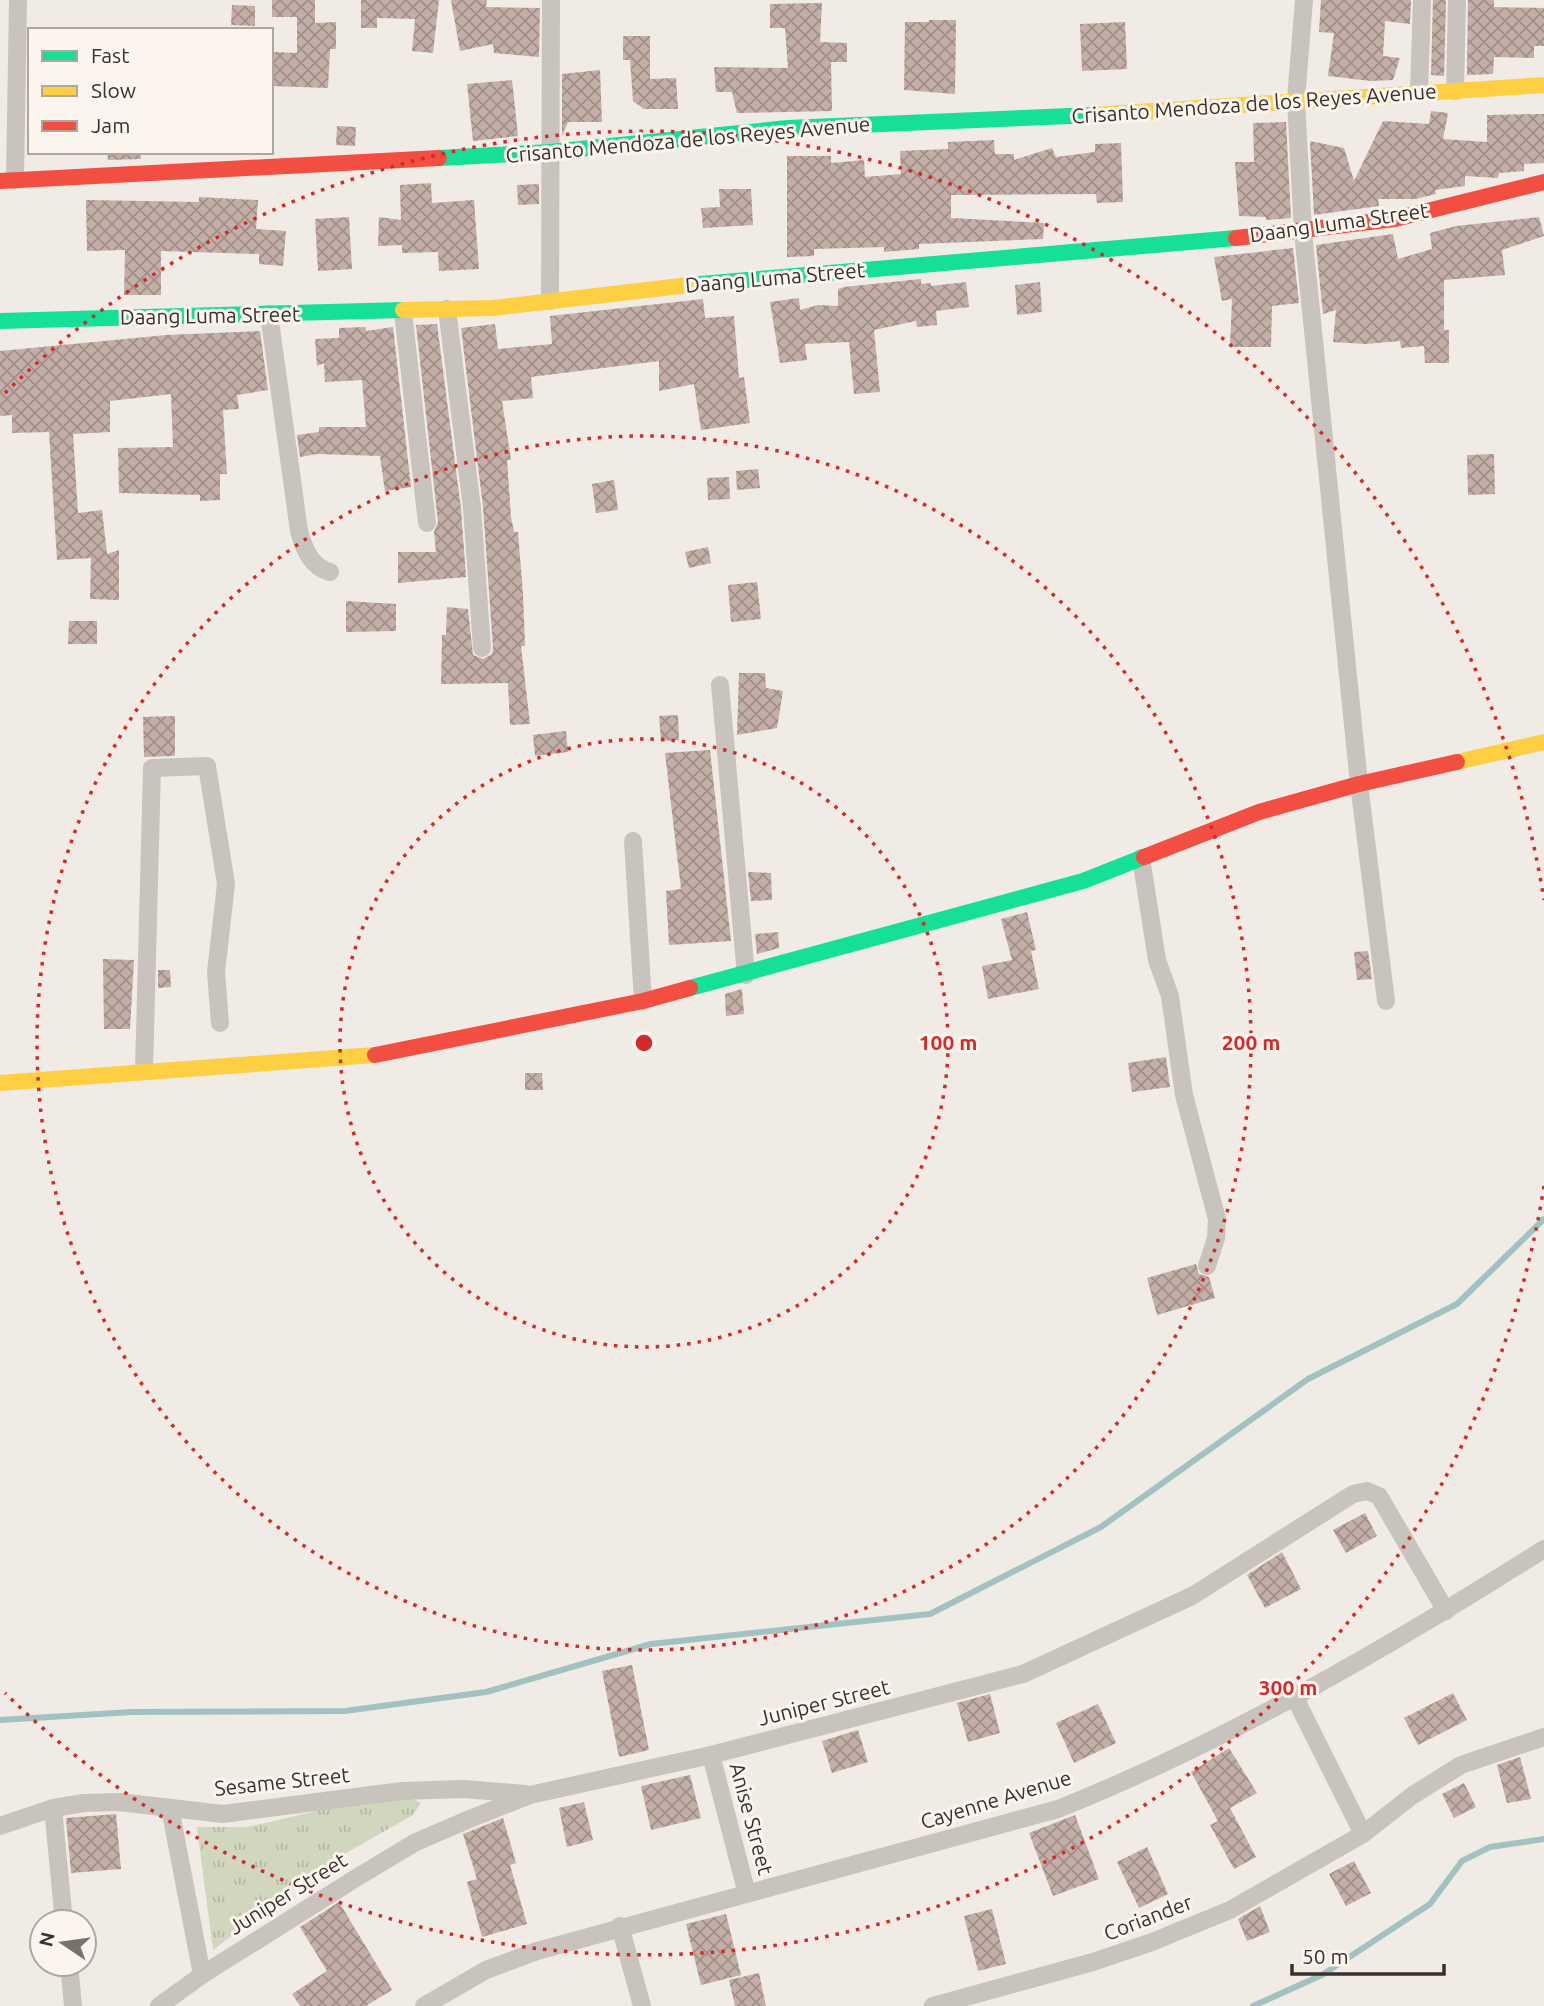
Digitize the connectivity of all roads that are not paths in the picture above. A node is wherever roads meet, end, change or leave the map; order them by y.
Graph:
1 (18, 0) edge
2 (551, 0) edge
3 (1304, 0) edge
4 (1422, 0) edge
5 (1457, 0) edge
6 (1544, 85) edge
7 (1455, 91) junction
8 (1419, 93) junction
9 (1296, 100) junction
10 (550, 152) junction
11 (7, 181) edge
12 (1544, 182) edge
13 (1303, 232) junction
14 (550, 301) junction
15 (447, 309) junction
16 (403, 312) junction
17 (269, 314) junction
18 (0, 321) edge
19 (427, 523) dead end
20 (330, 572) dead end
21 (482, 648) dead end
22 (720, 685) dead end
23 (1544, 742) edge
24 (1360, 784) junction
25 (633, 841) dead end
26 (1141, 858) junction
27 (746, 975) junction
28 (643, 1001) junction
29 (1386, 1001) dead end
30 (220, 1023) dead end
31 (144, 1071) junction
32 (0, 1083) edge
33 (1207, 1266) dead end
34 (1544, 1549) edge
35 (1446, 1611) junction
36 (1294, 1696) junction
37 (1544, 1737) edge
38 (711, 1755) junction
39 (530, 1795) junction
40 (53, 1808) junction
41 (170, 1808) junction
42 (0, 1826) edge
43 (1363, 1834) junction
44 (747, 1894) junction
45 (63, 1908) edge
46 (620, 1926) junction
47 (202, 1975) junction
48 (70, 1978) edge
49 (73, 2006) edge
50 (159, 2006) edge
51 (424, 2006) edge
52 (642, 2006) edge
53 (933, 2006) edge

1 - 11 street
2 - 10 street
3 - 9 street
4 - 8 street
5 - 7 street
6 - 7 street, Crisanto Mendoza de los Reyes Avenue
7 - 8 street, Crisanto Mendoza de los Reyes Avenue
8 - 9 street, Crisanto Mendoza de los Reyes Avenue
9 - 10 street, Crisanto Mendoza de los Reyes Avenue
9 - 13 street
10 - 11 street, Crisanto Mendoza de los Reyes Avenue
10 - 14 street
12 - 13 street, Daang Luma Street
13 - 14 street, Daang Luma Street
13 - 24 street
14 - 15 street, Daang Luma Street
15 - 16 street, Daang Luma Street
15 - 21 street
16 - 17 street, Daang Luma Street
16 - 19 street
17 - 18 street, Daang Luma Street
17 - 20 street
22 - 27 street
23 - 24 street
24 - 26 street
24 - 29 street
25 - 28 street
26 - 27 street
26 - 33 street
27 - 28 street
28 - 31 street
30 - 31 street
31 - 32 street
34 - 35 street, Cayenne Avenue
35 - 36 street, Cayenne Avenue
35 - 38 street, Juniper Street
36 - 43 street
36 - 44 street, Cayenne Avenue
37 - 43 street, Coriander
38 - 39 street, Juniper Street
38 - 44 street, Anise Street
39 - 41 street, Sesame Street
39 - 47 street, Juniper Street
40 - 41 street, Sesame Street
40 - 42 street, Sesame Street
40 - 45 street
41 - 47 street
43 - 53 street, Coriander
44 - 46 street, Cayenne Avenue
46 - 51 street, Cayenne Avenue
46 - 52 street
47 - 50 street, Juniper Street
48 - 49 street

